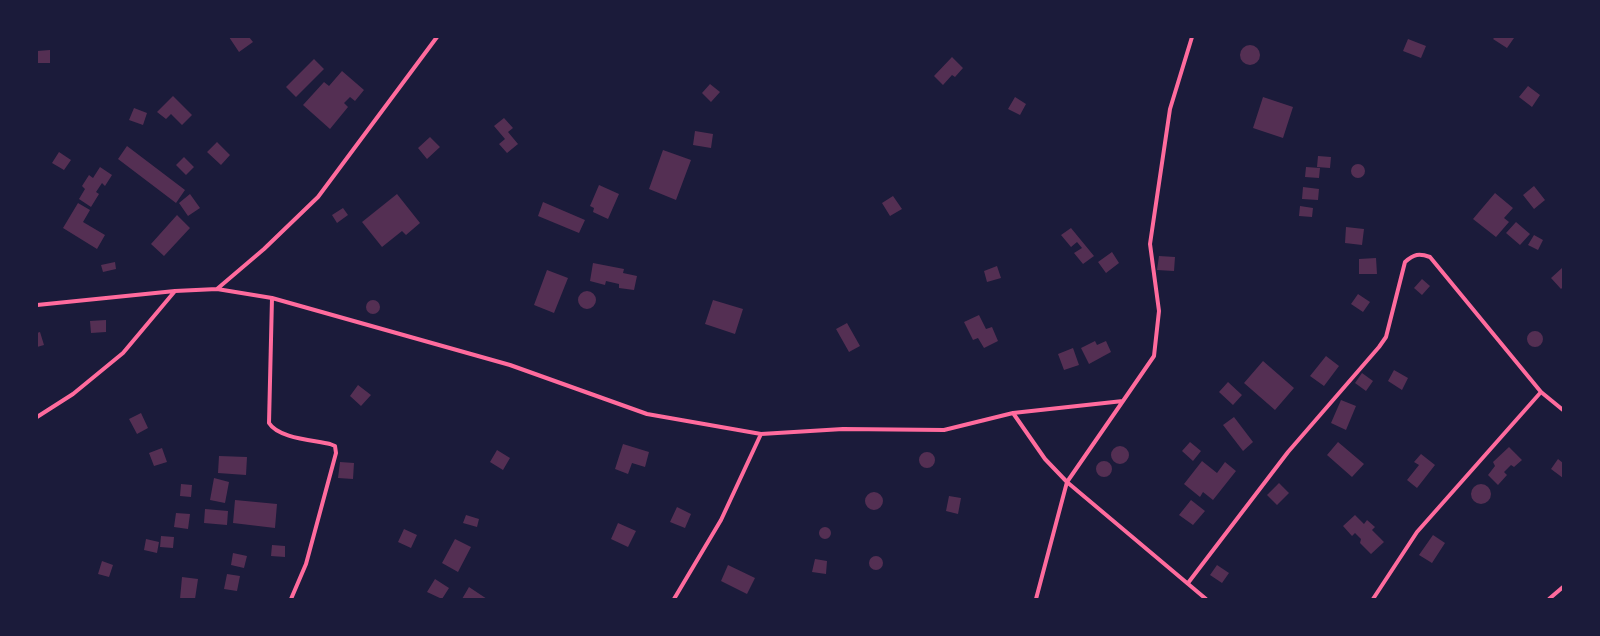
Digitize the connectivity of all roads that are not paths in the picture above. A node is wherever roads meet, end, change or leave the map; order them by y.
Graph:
1 (437, 37) edge
2 (1192, 37) edge
3 (217, 289) junction
4 (175, 291) junction
5 (272, 298) junction
6 (37, 305) edge
7 (1541, 392) junction
8 (1123, 401) junction
9 (1563, 410) edge
10 (1013, 413) junction
11 (37, 417) edge
12 (761, 434) junction
13 (1067, 482) junction
14 (1188, 583) junction
15 (1563, 587) edge
16 (291, 599) edge
17 (674, 599) edge
18 (1036, 599) edge
19 (1206, 599) edge
20 (1373, 599) edge
21 (1549, 599) edge

1 - 3 street
2 - 8 street
3 - 4 street
3 - 5 street
4 - 6 street
4 - 11 street
5 - 12 street
5 - 16 street
7 - 9 street
7 - 14 street
7 - 20 street
8 - 10 street
8 - 13 street
10 - 12 street
10 - 13 street
12 - 17 street
13 - 14 street
13 - 18 street
14 - 19 street
15 - 21 street

